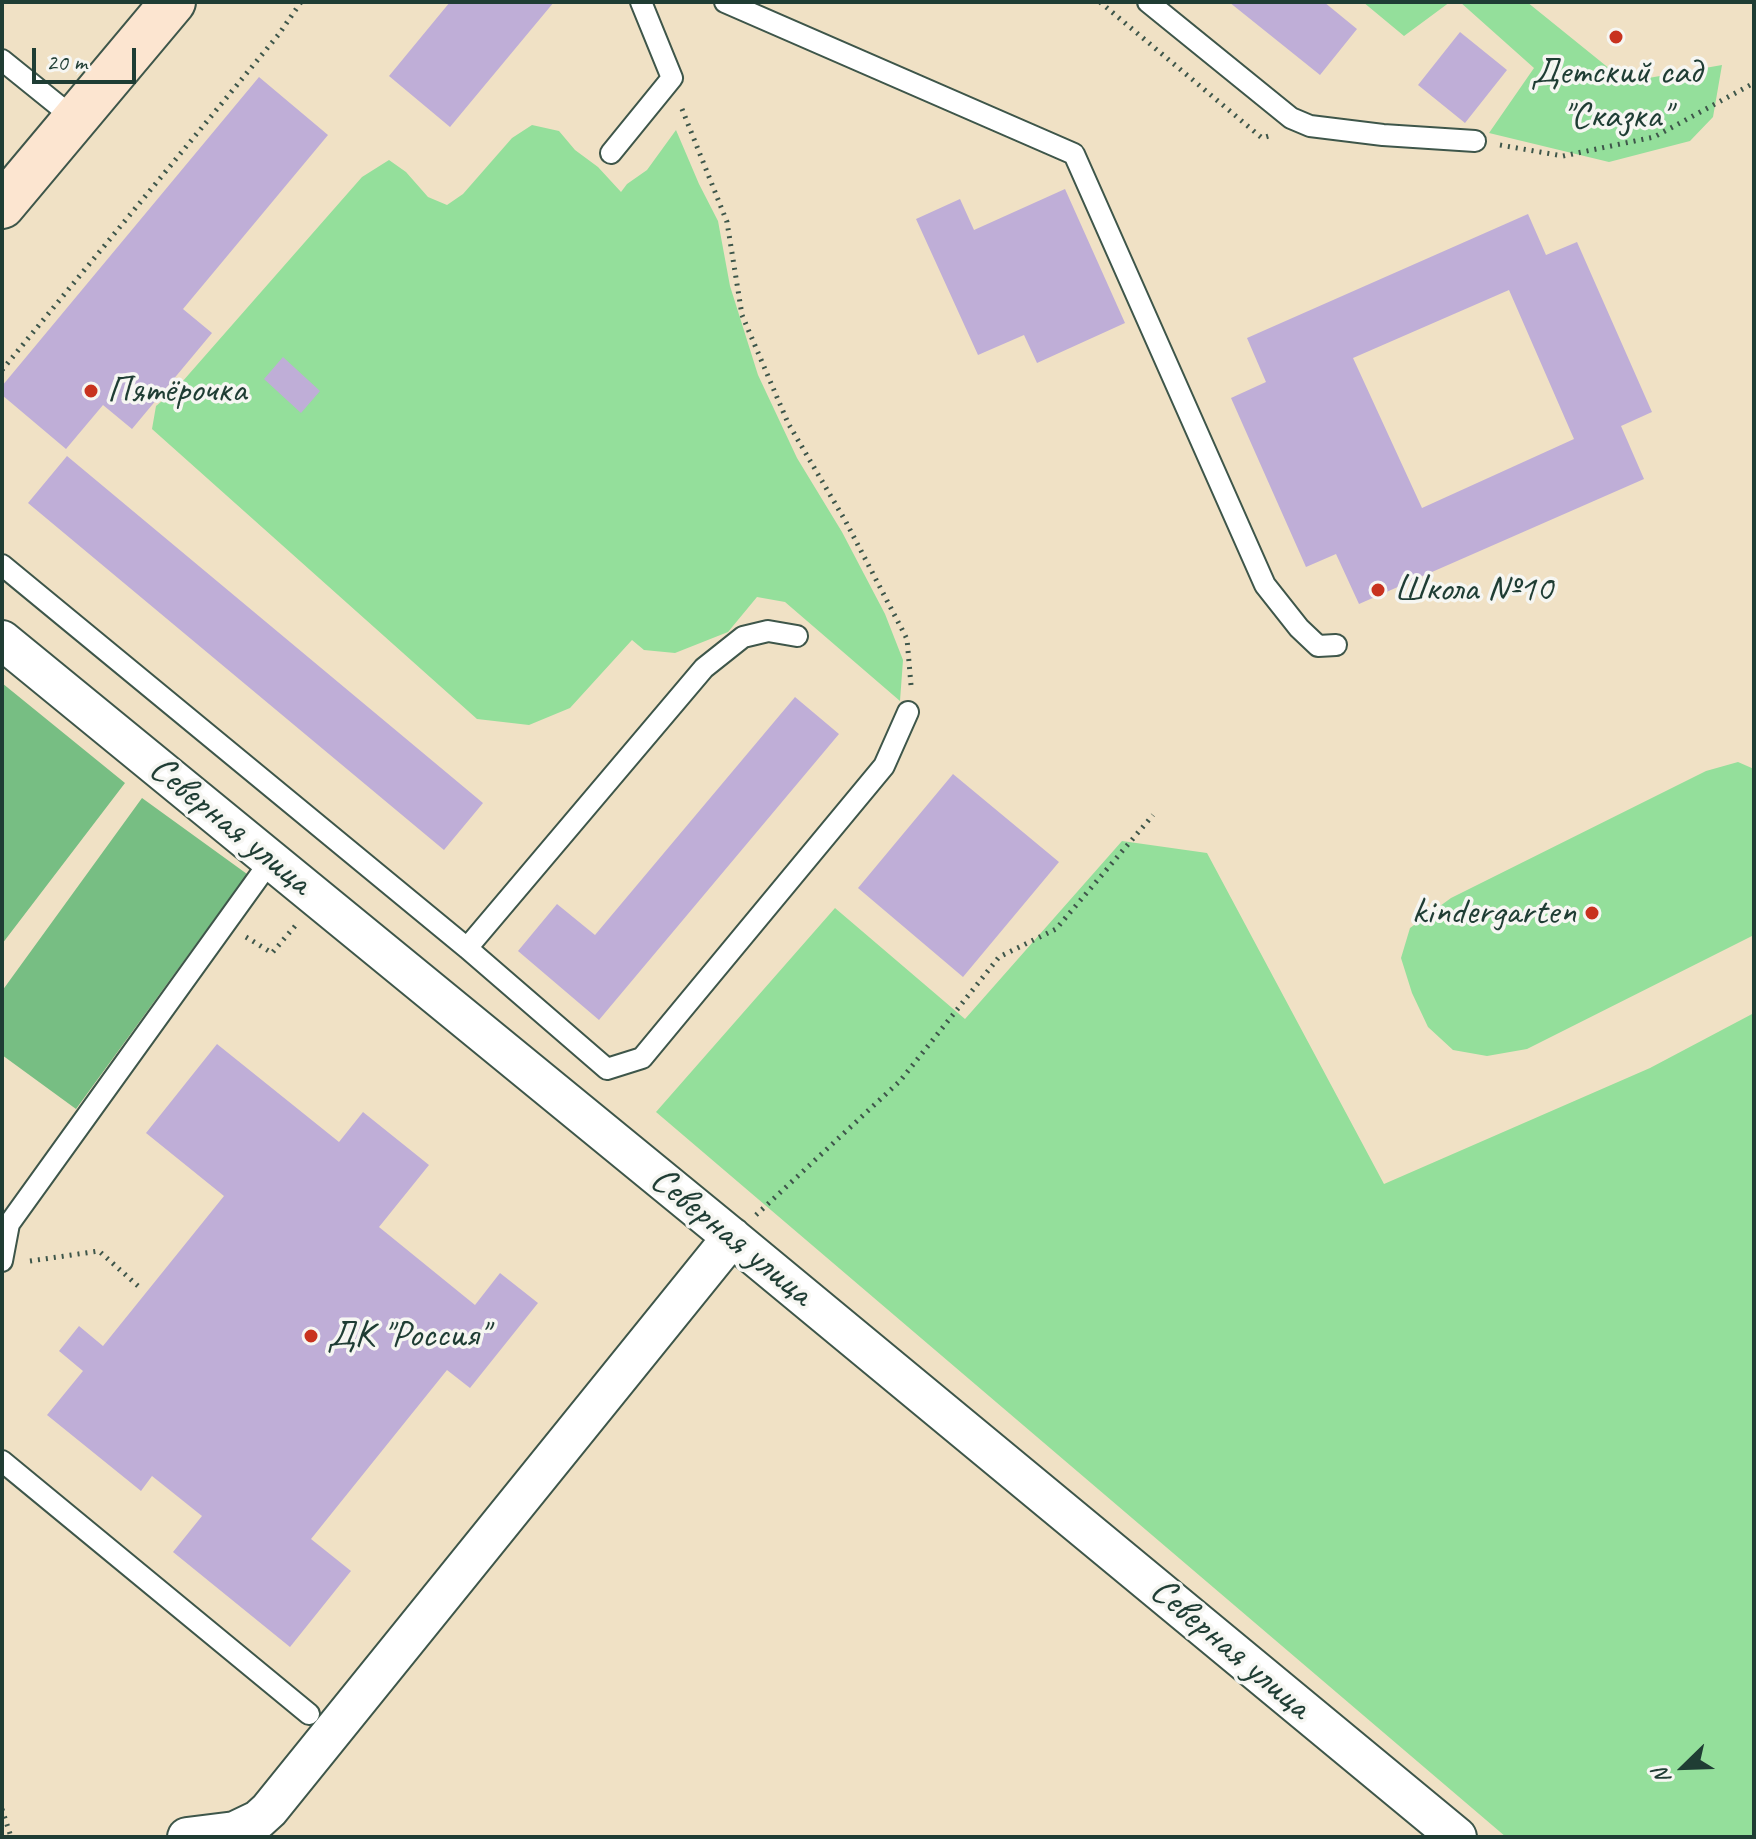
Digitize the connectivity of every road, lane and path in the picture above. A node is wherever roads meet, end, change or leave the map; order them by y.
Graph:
1 (172, 2) edge
2 (301, 2) edge
3 (641, 2) edge
4 (725, 2) edge
5 (1148, 2) edge
6 (2, 60) edge
7 (672, 78) junction
8 (1754, 83) edge
9 (75, 119) junction
10 (1475, 141) joint
11 (611, 153) dead end
12 (2, 206) edge
13 (2, 370) edge
14 (2, 565) edge
15 (797, 636) dead end
16 (2, 640) edge
17 (1336, 645) dead end
18 (908, 712) joint
19 (1153, 815) dead end
20 (271, 860) junction
21 (467, 948) junction
22 (732, 1237) junction
23 (9, 1262) edge
24 (138, 1286) dead end
25 (2, 1461) edge
26 (309, 1714) dead end
27 (2, 1809) edge
28 (11, 1837) edge
29 (187, 1837) edge
30 (1457, 1837) edge

1 - 9 street
2 - 13 path
3 - 7 lane
4 - 17 lane
5 - 10 lane
6 - 9 lane
7 - 11 lane
7 - 18 path
8 - 10 path
9 - 12 street
14 - 21 lane
15 - 21 lane
16 - 20 street, Северная улица
18 - 21 lane
19 - 22 path
20 - 22 street, Северная улица
20 - 23 lane
22 - 29 street
22 - 30 street, Северная улица
23 - 24 path
25 - 26 lane
27 - 28 path

